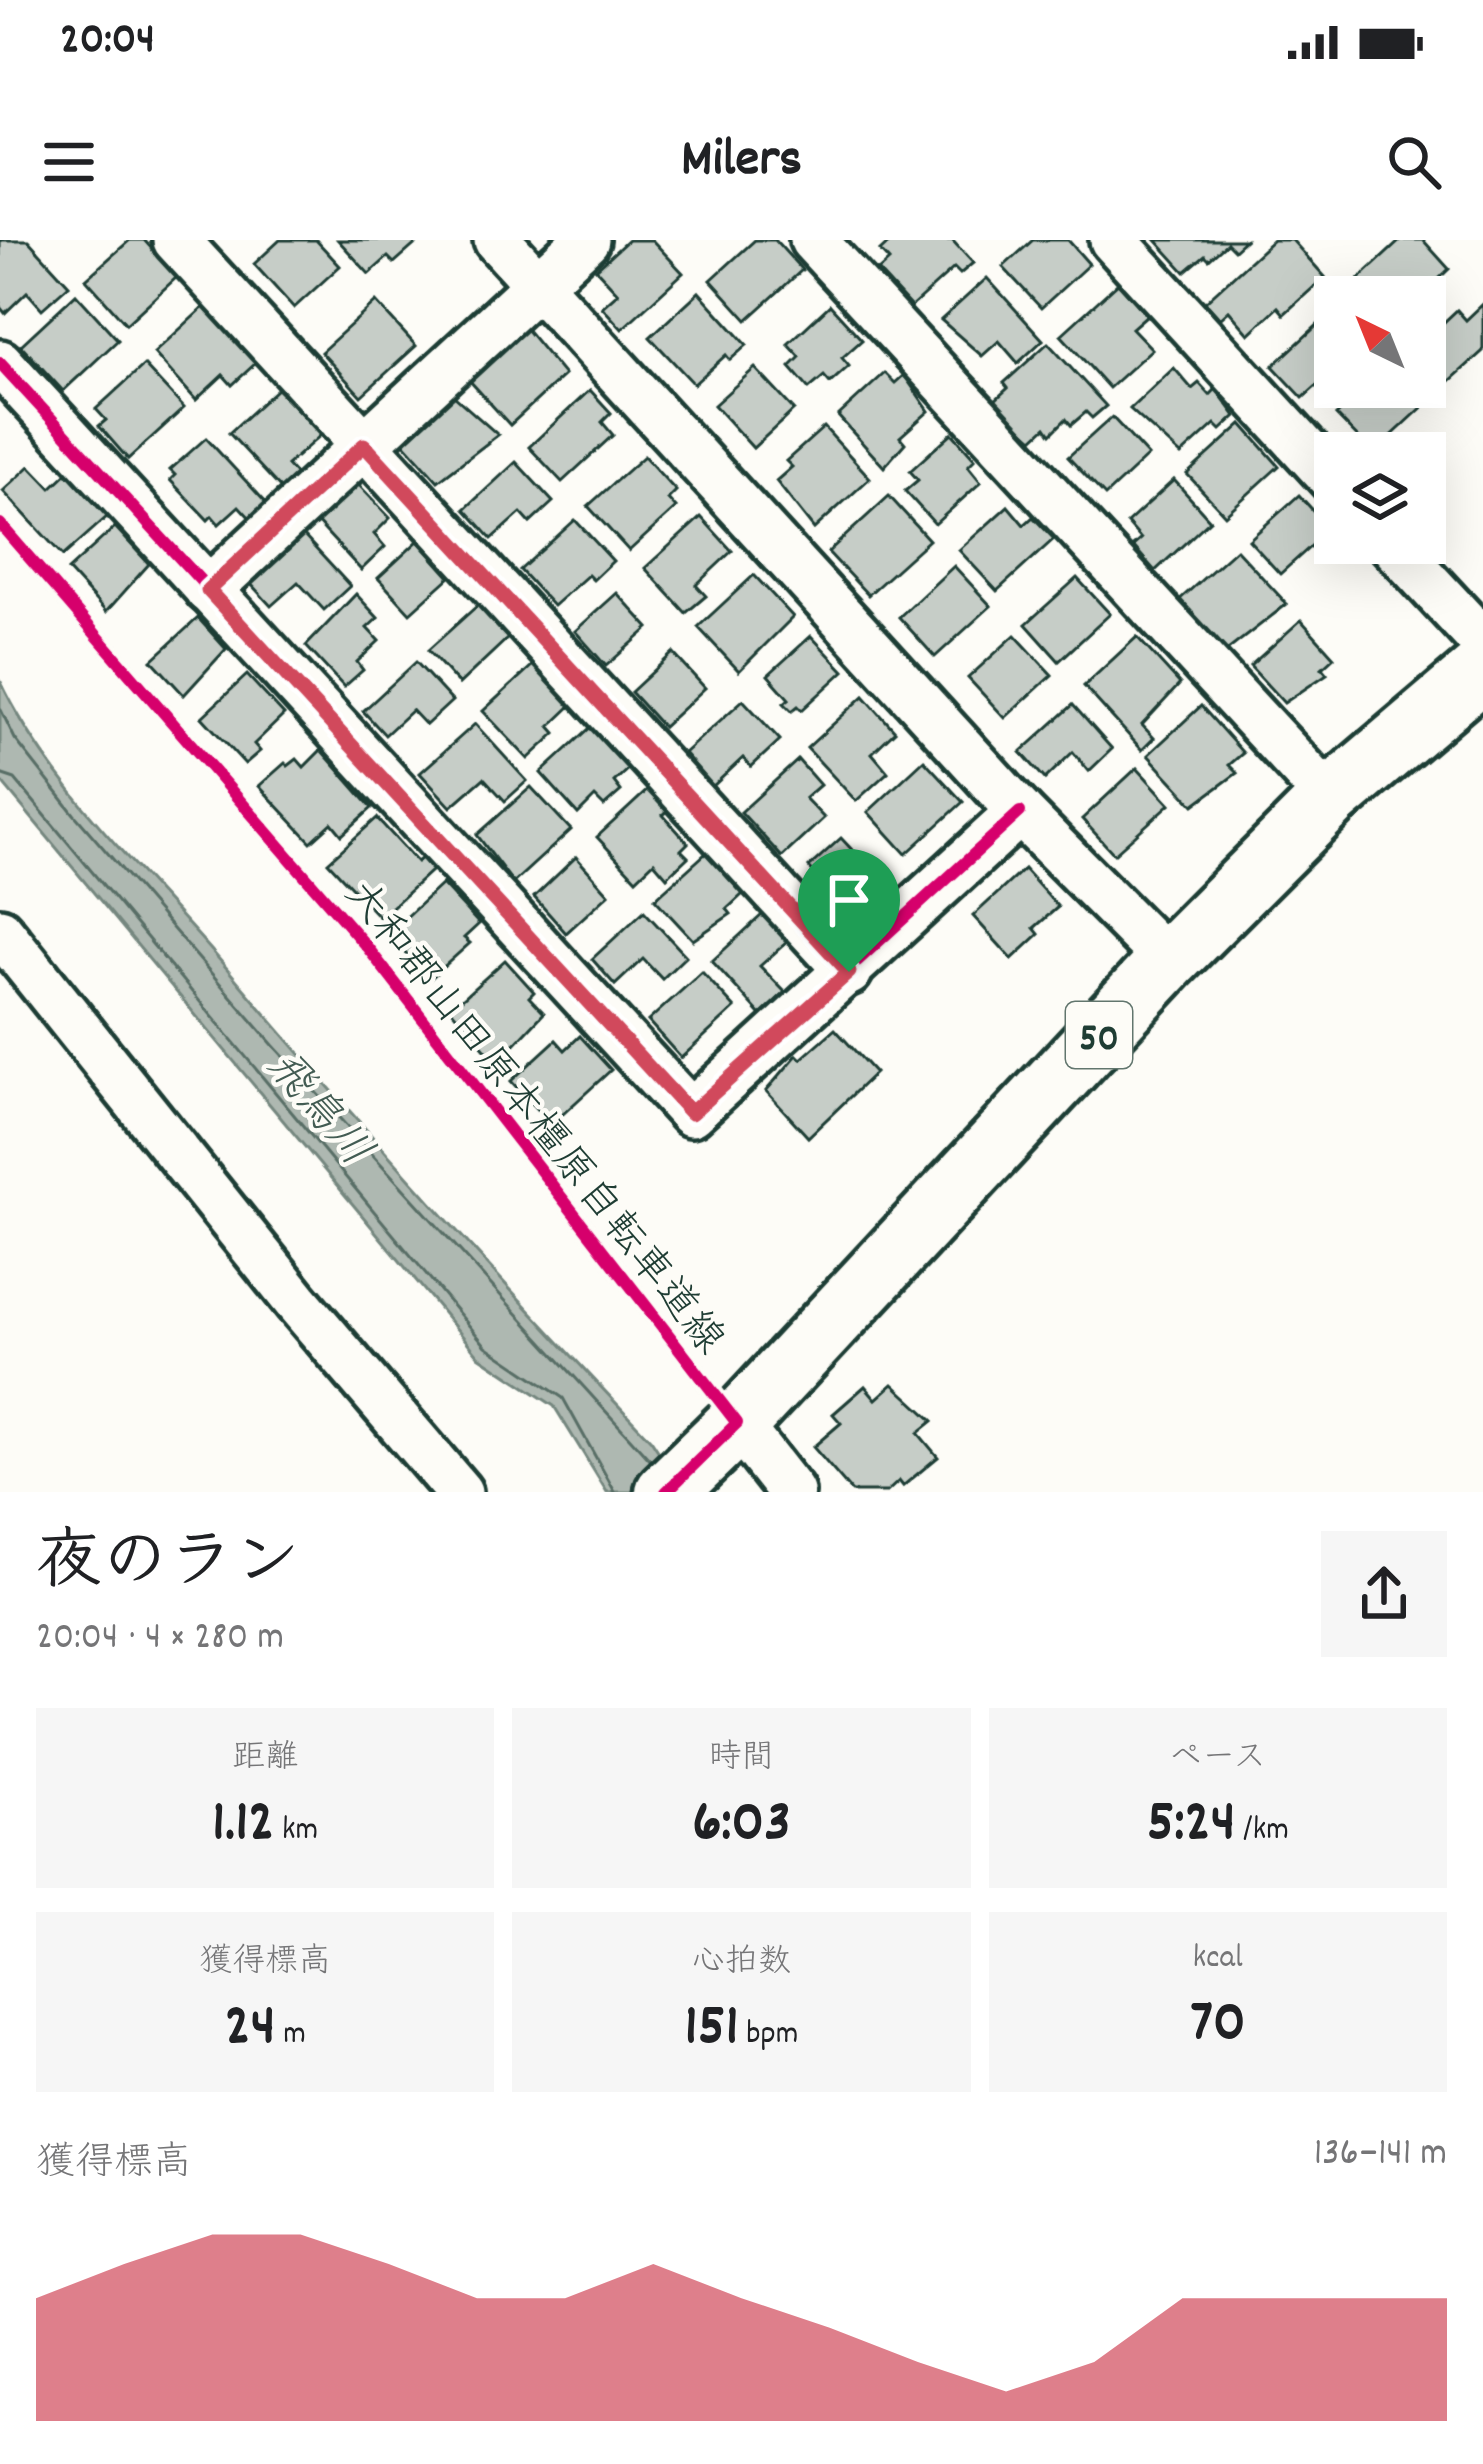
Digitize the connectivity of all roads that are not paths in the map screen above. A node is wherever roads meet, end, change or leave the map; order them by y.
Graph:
1 (176, 240) edge
2 (497, 240) edge
3 (586, 240) edge
4 (813, 240) edge
5 (1113, 240) edge
6 (538, 285) junction
7 (0, 363) edge
8 (364, 445) junction
9 (1314, 459) edge
10 (1411, 564) edge
11 (208, 590) junction
12 (1483, 642) edge
13 (1483, 669) edge
14 (1330, 800) junction
15 (1020, 812) junction
16 (0, 931) edge
17 (1168, 961) junction
18 (849, 972) junction
19 (729, 1431) junction
20 (460, 1492) edge
21 (666, 1492) edge
22 (791, 1492) edge

1 - 8 street
2 - 6 street
3 - 6 street
4 - 14 street
5 - 9 street
6 - 8 street
6 - 15 street
7 - 11 street
8 - 11 street
8 - 18 street
10 - 12 street
11 - 18 street
13 - 14 main road, 50
14 - 17 main road, 50
15 - 17 street
15 - 18 street
16 - 20 street
17 - 19 main road, 50
19 - 21 main road, 50
19 - 22 street

